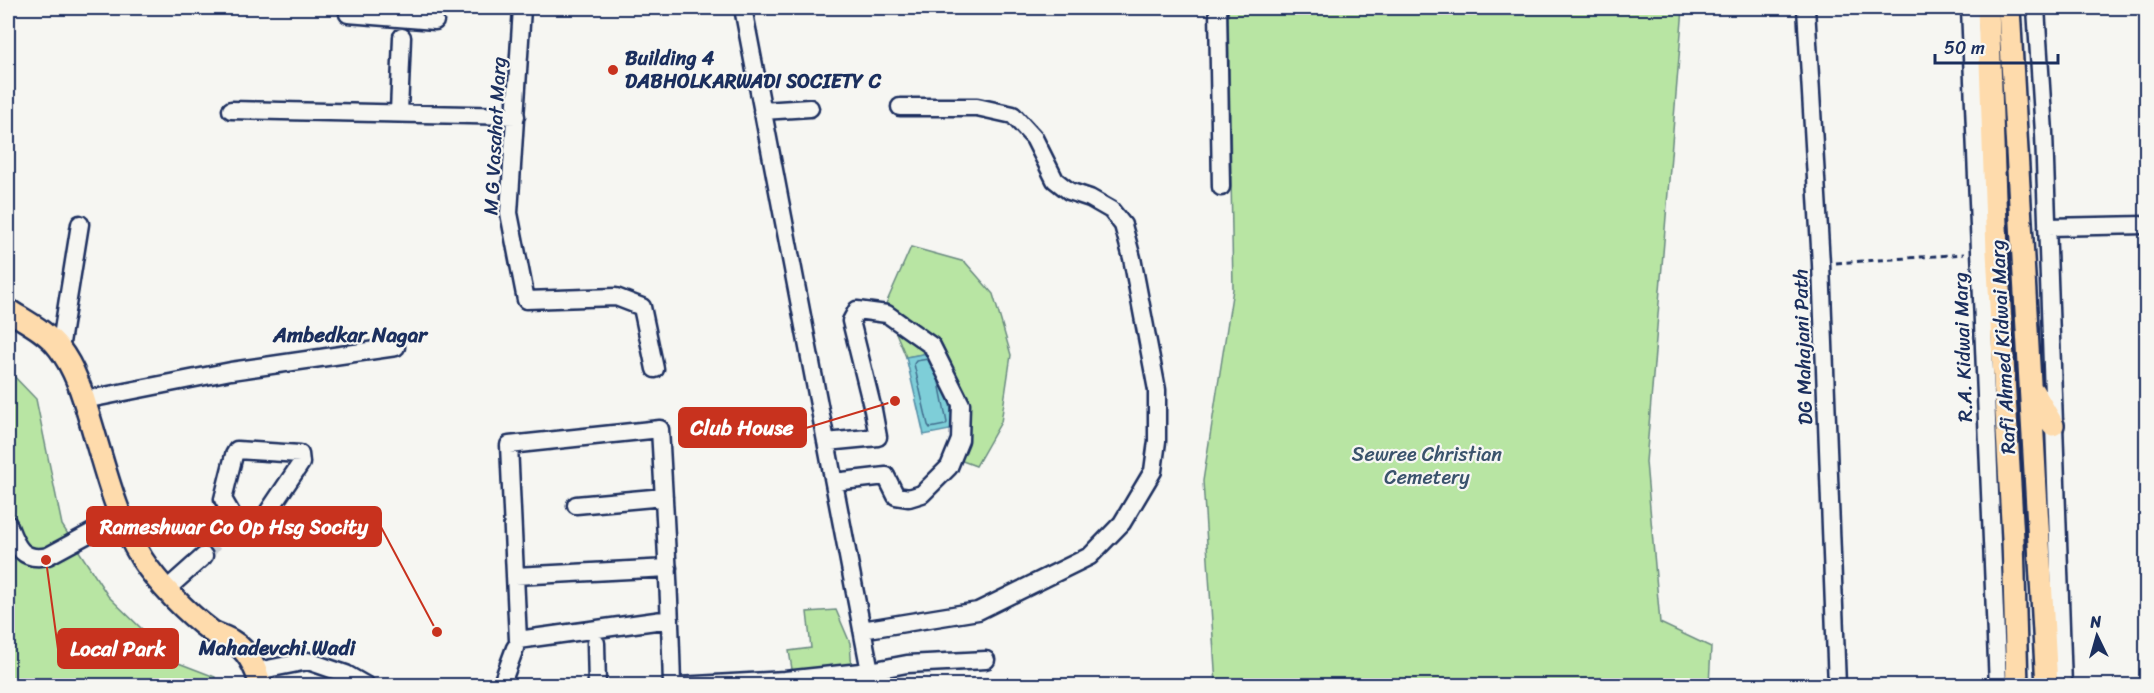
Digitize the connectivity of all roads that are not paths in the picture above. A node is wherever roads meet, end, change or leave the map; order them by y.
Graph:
1 (348, 8) edge
2 (522, 8) edge
3 (743, 8) edge
4 (1218, 8) edge
5 (1806, 8) edge
6 (1970, 8) edge
7 (1988, 8) edge
8 (2009, 8) edge
9 (2036, 8) edge
10 (435, 21) dead end
11 (402, 37) dead end
12 (900, 107) dead end
13 (810, 108) dead end
14 (231, 110) dead end
15 (762, 111) junction
16 (399, 112) junction
17 (516, 116) junction
18 (1221, 187) dead end
19 (1987, 201) junction
20 (80, 224) dead end
21 (2146, 225) edge
22 (2047, 227) junction
23 (8, 310) edge
24 (396, 347) dead end
25 (60, 349) junction
26 (655, 369) dead end
27 (2031, 388) junction
28 (84, 400) junction
29 (2054, 425) junction
30 (826, 442) junction
31 (834, 483) junction
32 (664, 496) junction
33 (576, 505) dead end
34 (120, 517) junction
35 (234, 518) joint
36 (8, 524) edge
37 (204, 556) tunnel mouth
38 (668, 568) junction
39 (515, 576) junction
40 (167, 589) junction
41 (670, 619) junction
42 (862, 630) junction
43 (596, 643) dead end
44 (515, 648) dead end
45 (986, 660) dead end
46 (870, 671) junction
47 (259, 678) edge
48 (840, 680) edge
49 (765, 684) edge
50 (681, 685) edge
51 (690, 685) edge
52 (713, 685) edge
53 (367, 686) edge
54 (501, 686) edge
55 (597, 686) edge
56 (672, 686) edge
57 (1837, 686) edge
58 (1998, 686) edge
59 (2016, 686) edge
60 (2047, 686) edge
61 (2063, 686) edge

1 - 10 street
2 - 17 street, M G Vasahat Marg
3 - 15 street
4 - 18 street
5 - 57 street, DG Mahajani Path
6 - 19 street, R.A. Kidwai Marg
7 - 19 main road, Rafi Ahmed Kidwai Marg
8 - 27 main road
9 - 22 street
11 - 16 street
12 - 42 street
13 - 15 street
14 - 16 street
15 - 30 street
16 - 17 street
17 - 26 street, M G Vasahat Marg
19 - 58 street, R.A. Kidwai Marg
19 - 59 main road, Rafi Ahmed Kidwai Marg
20 - 25 street
21 - 22 street
22 - 29 street
23 - 25 main road
24 - 28 street
25 - 28 main road
27 - 29 main road
27 - 60 main road
28 - 34 main road
29 - 61 street
30 - 31 street
30 - 31 street
31 - 42 street
32 - 33 street
32 - 38 street
32 - 39 street
34 - 36 street
34 - 40 main road
35 - 35 street
37 - 40 street
38 - 39 street
38 - 41 street
39 - 41 street
40 - 47 main road
41 - 56 street
42 - 46 street
43 - 55 street
44 - 54 street
45 - 46 street
46 - 48 street
47 - 53 street
48 - 49 street
49 - 52 street
50 - 51 street
51 - 52 street

